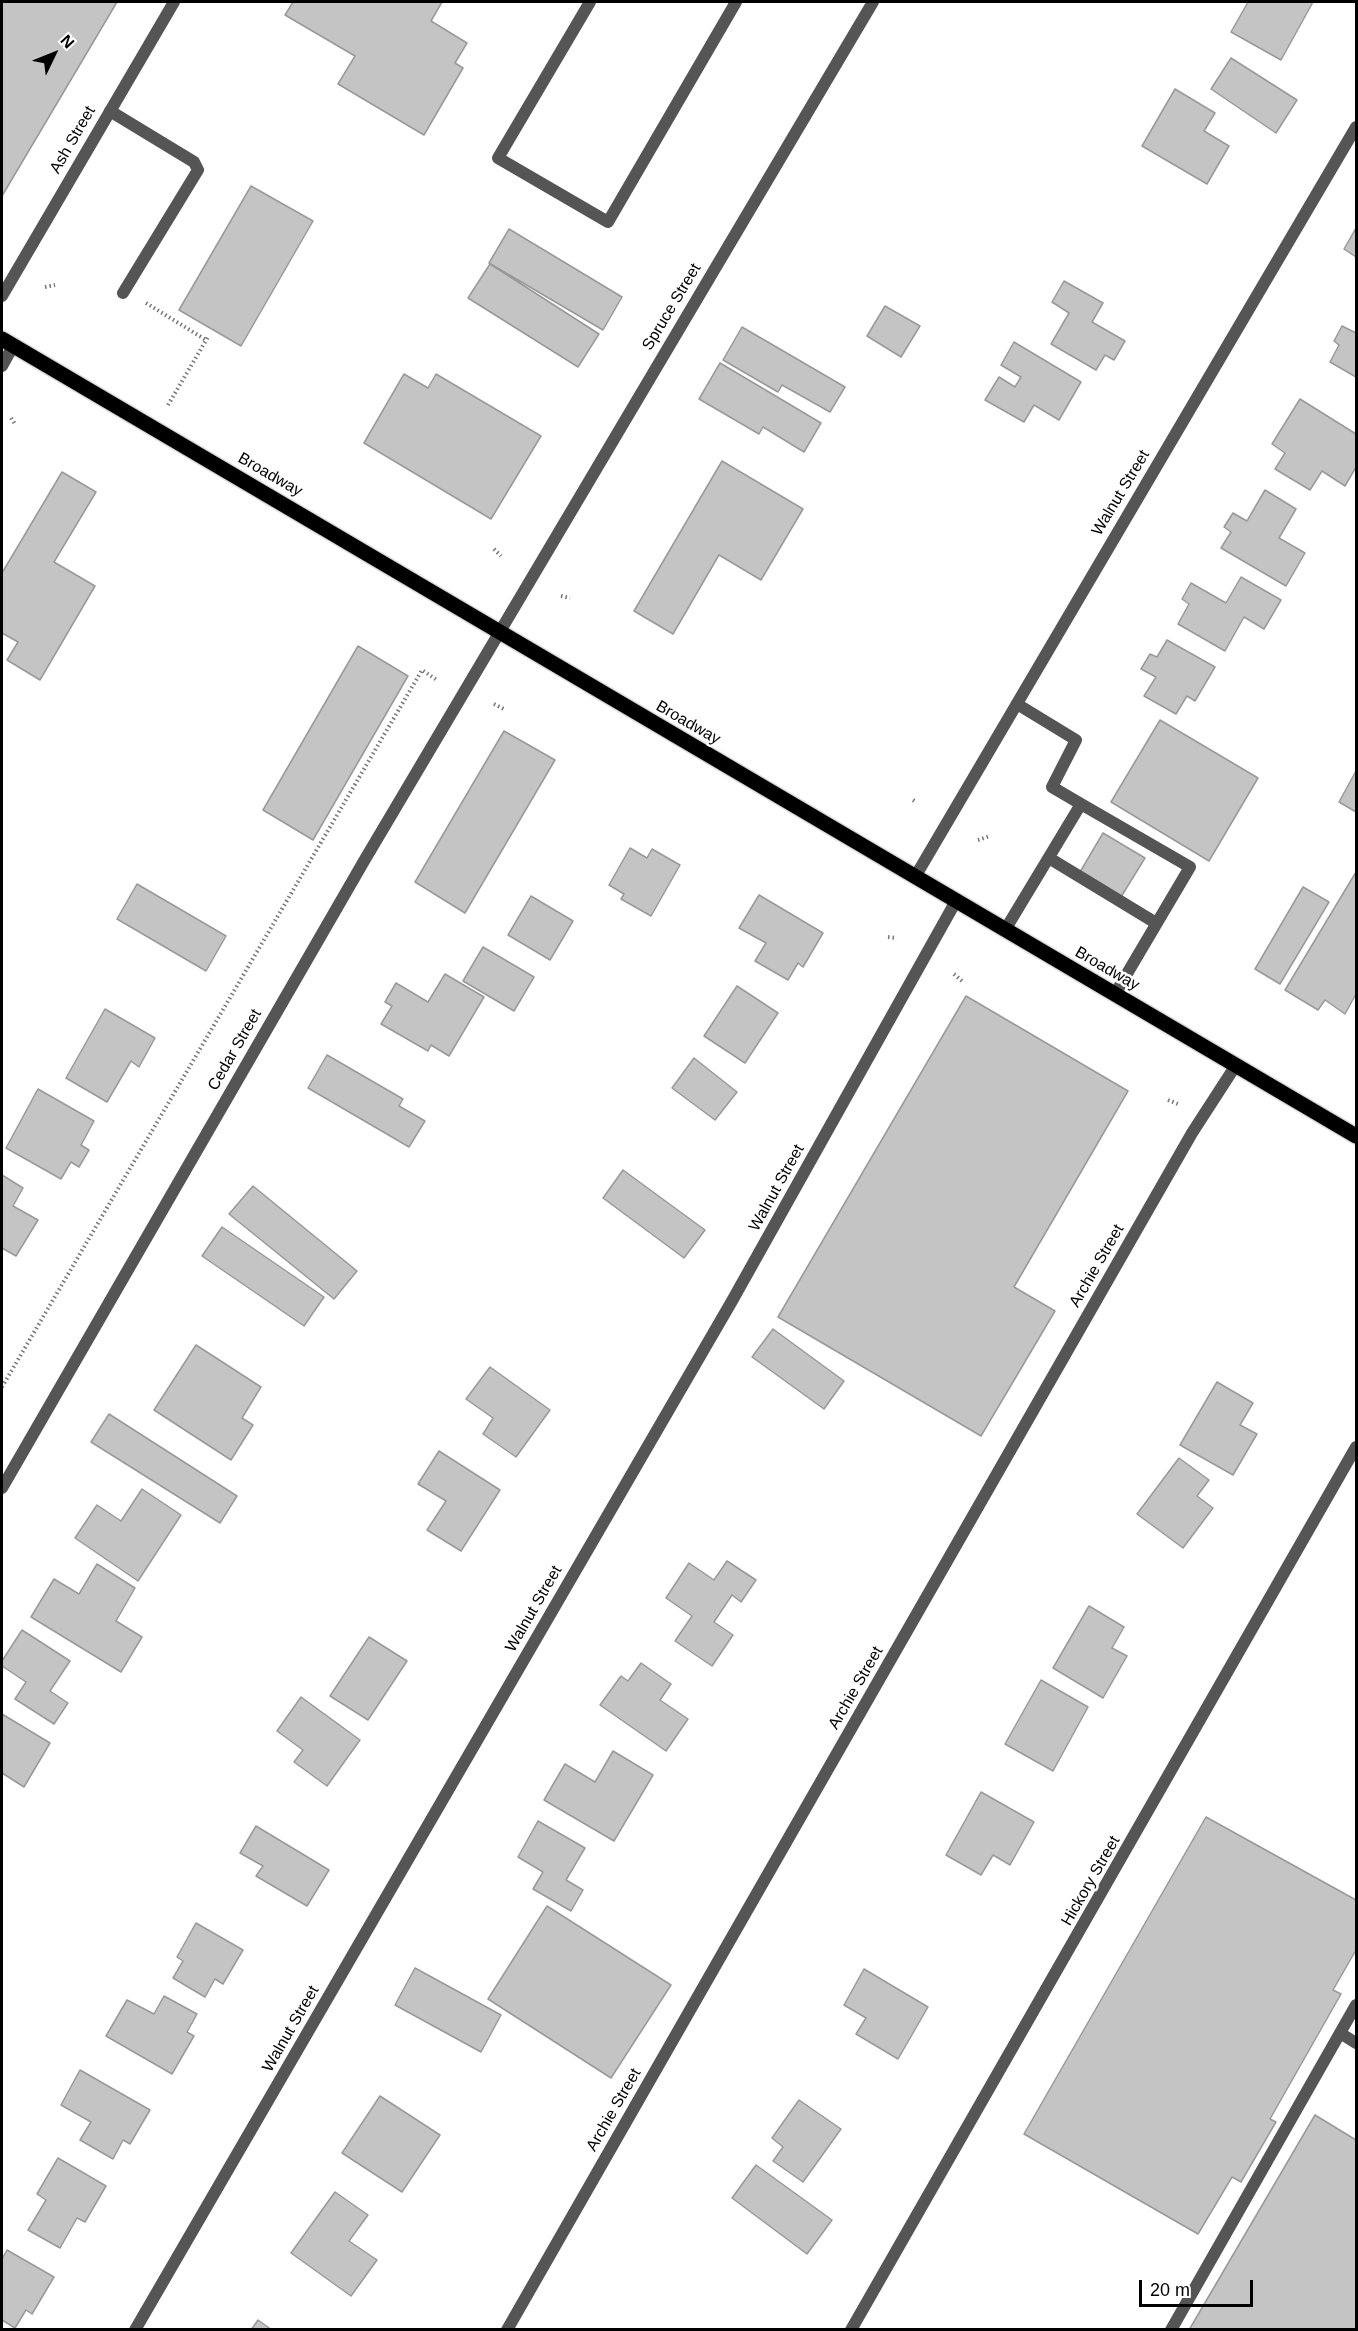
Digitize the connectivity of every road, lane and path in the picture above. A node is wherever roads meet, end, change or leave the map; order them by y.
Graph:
1 (174, 2) edge
2 (590, 2) edge
3 (736, 2) edge
4 (873, 2) edge
5 (110, 111) junction
6 (1356, 127) edge
7 (55, 285) dead end
8 (45, 287) dead end
9 (123, 293) dead end
10 (2, 296) edge
11 (167, 316) dead end
12 (7, 343) edge
13 (2, 366) edge
14 (182, 382) dead end
15 (11, 418) dead end
16 (15, 424) dead end
17 (494, 549) dead end
18 (501, 556) dead end
19 (561, 596) dead end
20 (570, 598) dead end
21 (500, 630) junction
22 (437, 680) dead end
23 (494, 704) dead end
24 (1017, 704) junction
25 (506, 710) dead end
26 (1081, 804) junction
27 (990, 836) dead end
28 (978, 840) dead end
29 (1049, 858) junction
30 (915, 877) junction
31 (956, 901) junction
32 (1156, 923) junction
33 (1005, 930) junction
34 (888, 937) dead end
35 (897, 938) dead end
36 (954, 974) dead end
37 (962, 981) dead end
38 (1115, 994) junction
39 (1236, 1065) junction
40 (1168, 1100) dead end
41 (1178, 1104) dead end
42 (1356, 1136) edge
43 (2, 1387) edge
44 (1356, 1448) edge
45 (2, 1488) edge
46 (1356, 2005) edge
47 (1340, 2033) junction
48 (1356, 2043) edge
49 (135, 2330) edge
50 (507, 2330) edge
51 (851, 2330) edge
52 (1171, 2330) edge

1 - 5 street, Ash Street
2 - 3 street
4 - 21 street, Spruce Street
5 - 9 street
5 - 10 street, Ash Street
6 - 24 street, Walnut Street
7 - 8 path
11 - 14 path
12 - 13 street
12 - 21 main road, Broadway
15 - 16 path
17 - 18 path
19 - 20 path
21 - 30 main road, Broadway
21 - 45 street, Cedar Street
22 - 43 path, Cedar Street
23 - 25 path
24 - 26 street
24 - 30 street, Walnut Street
26 - 29 street
26 - 32 street
27 - 28 path
29 - 32 street
29 - 33 street
30 - 31 main road, Broadway
31 - 33 main road, Broadway
31 - 49 street, Walnut Street
32 - 38 street
33 - 38 main road, Broadway
34 - 35 path
36 - 37 path
38 - 39 main road, Broadway
39 - 42 main road, Broadway
39 - 50 street, Archie Street
40 - 41 path
44 - 51 street, Hickory Street
46 - 47 street
47 - 48 street
47 - 52 street

